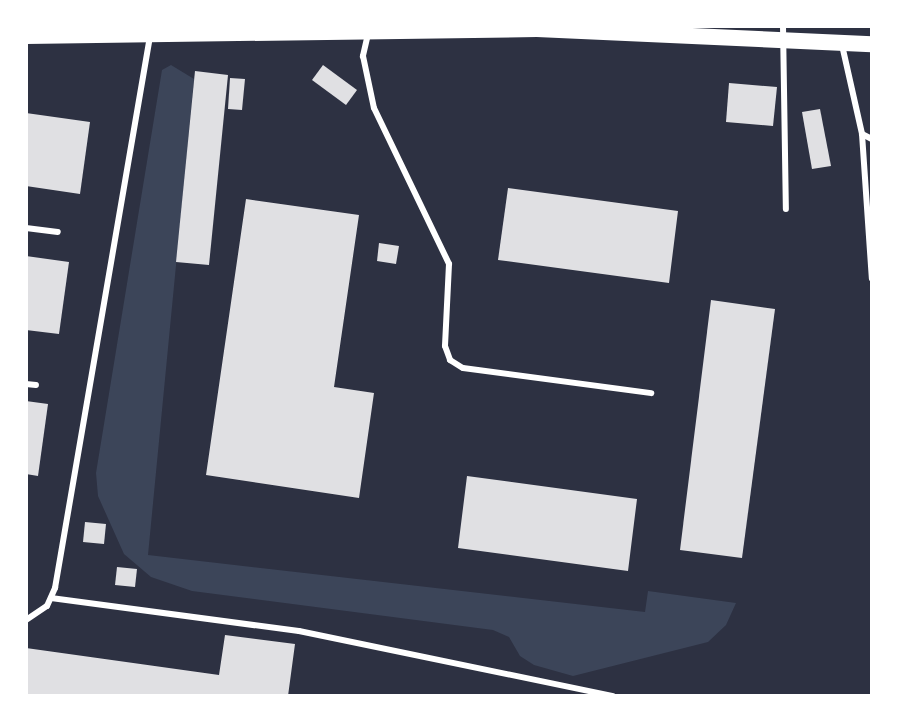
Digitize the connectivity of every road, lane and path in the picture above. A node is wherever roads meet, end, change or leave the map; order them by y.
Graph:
1 (339, 30) edge
2 (612, 30) edge
3 (784, 32) edge
4 (368, 34) junction
5 (26, 36) edge
6 (150, 36) junction
7 (841, 42) junction
8 (872, 44) edge
9 (862, 134) junction
10 (872, 139) edge
11 (786, 209) dead end
12 (26, 228) edge
13 (58, 232) dead end
14 (872, 279) edge
15 (26, 384) edge
16 (36, 385) dead end
17 (651, 393) dead end
18 (51, 598) junction
19 (26, 620) edge
20 (613, 696) edge

1 - 4 main road
1 - 6 main road
2 - 3 main road
2 - 4 main road
3 - 7 main road
3 - 11 lane
4 - 17 lane
5 - 6 main road
6 - 18 lane
7 - 8 main road
7 - 9 lane
9 - 10 lane
9 - 14 lane
12 - 13 lane
15 - 16 lane
18 - 19 lane
18 - 20 lane

